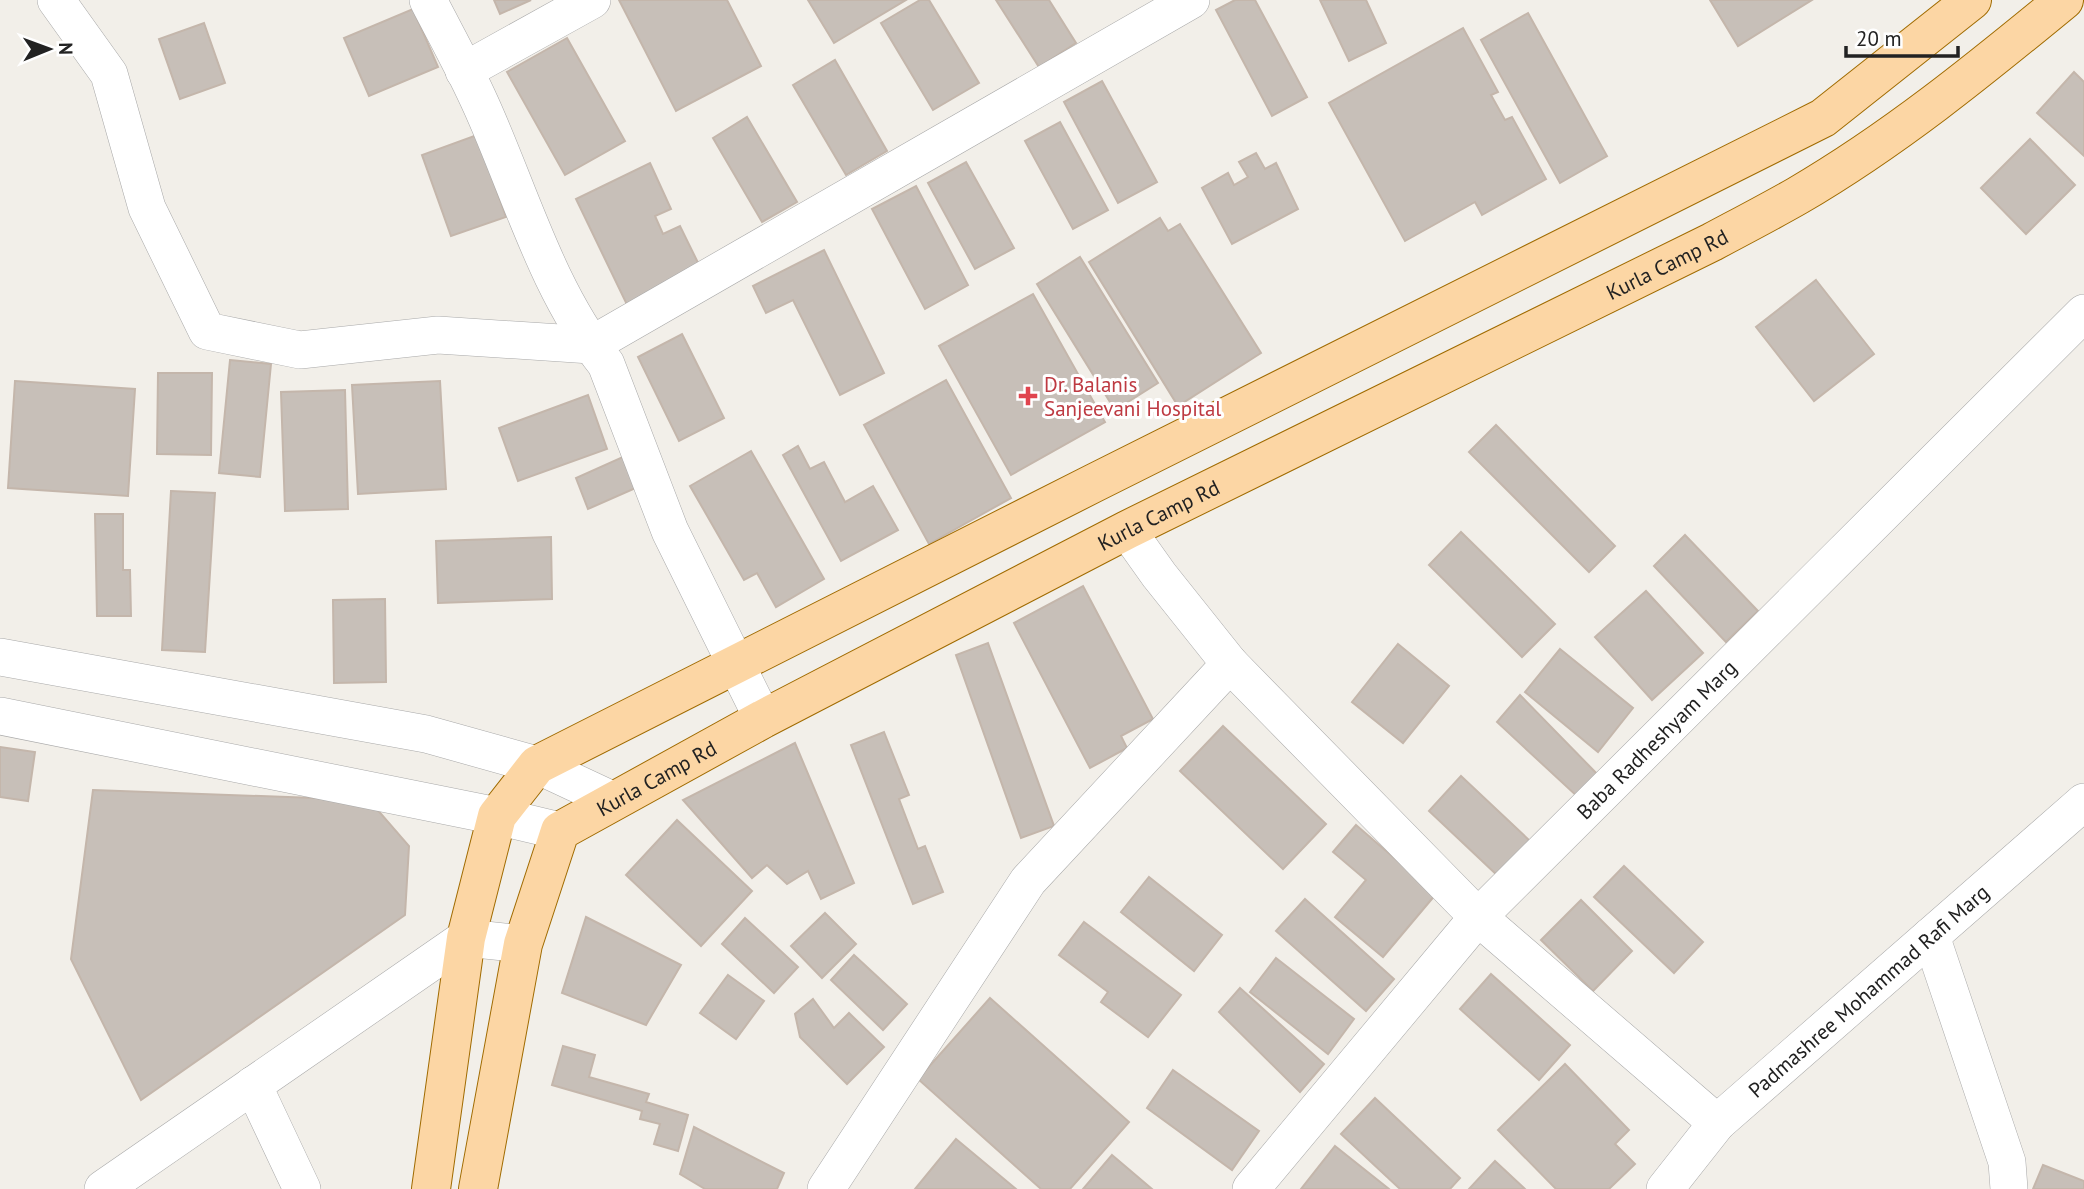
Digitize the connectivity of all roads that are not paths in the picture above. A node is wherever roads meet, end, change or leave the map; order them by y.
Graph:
1 (56, 0) edge
2 (428, 0) edge
3 (592, 0) edge
4 (1191, 0) edge
5 (1972, 0) edge
6 (2064, 0) edge
7 (464, 71) junction
8 (2084, 313) edge
9 (591, 345) junction
10 (1128, 530) junction
11 (0, 657) edge
12 (736, 664) junction
13 (1230, 664) junction
14 (0, 716) edge
15 (763, 719) junction
16 (537, 765) junction
17 (614, 801) junction
18 (2084, 802) edge
19 (497, 816) junction
20 (559, 831) junction
21 (1478, 917) junction
22 (1931, 936) junction
23 (466, 938) junction
24 (523, 944) junction
25 (253, 1085) junction
26 (1717, 1123) junction
27 (103, 1189) edge
28 (302, 1189) edge
29 (431, 1189) edge
30 (478, 1189) edge
31 (825, 1189) edge
32 (1251, 1189) edge
33 (1665, 1189) edge
34 (2009, 1189) edge

1 - 9 street
2 - 7 street
3 - 7 street
4 - 9 street
5 - 12 main road
6 - 10 main road, Kurla Camp Rd
7 - 9 street
8 - 21 street, Baba Radheshyam Marg
9 - 12 street
10 - 13 street
10 - 15 main road, Kurla Camp Rd
11 - 16 street
12 - 15 street
12 - 16 main road
13 - 21 street
13 - 31 street
14 - 19 street
15 - 17 main road, Kurla Camp Rd
16 - 17 street
16 - 19 main road
17 - 20 main road, Kurla Camp Rd
18 - 22 street, Padmashree Mohammad Rafi Marg
19 - 20 street
19 - 23 main road
20 - 24 main road
21 - 26 street
21 - 32 street, Baba Radheshyam Marg
22 - 26 street, Padmashree Mohammad Rafi Marg
22 - 34 street
23 - 24 street
23 - 25 street
23 - 29 main road
24 - 30 main road
25 - 27 street
25 - 28 street
26 - 33 street, Padmashree Mohammad Rafi Marg

